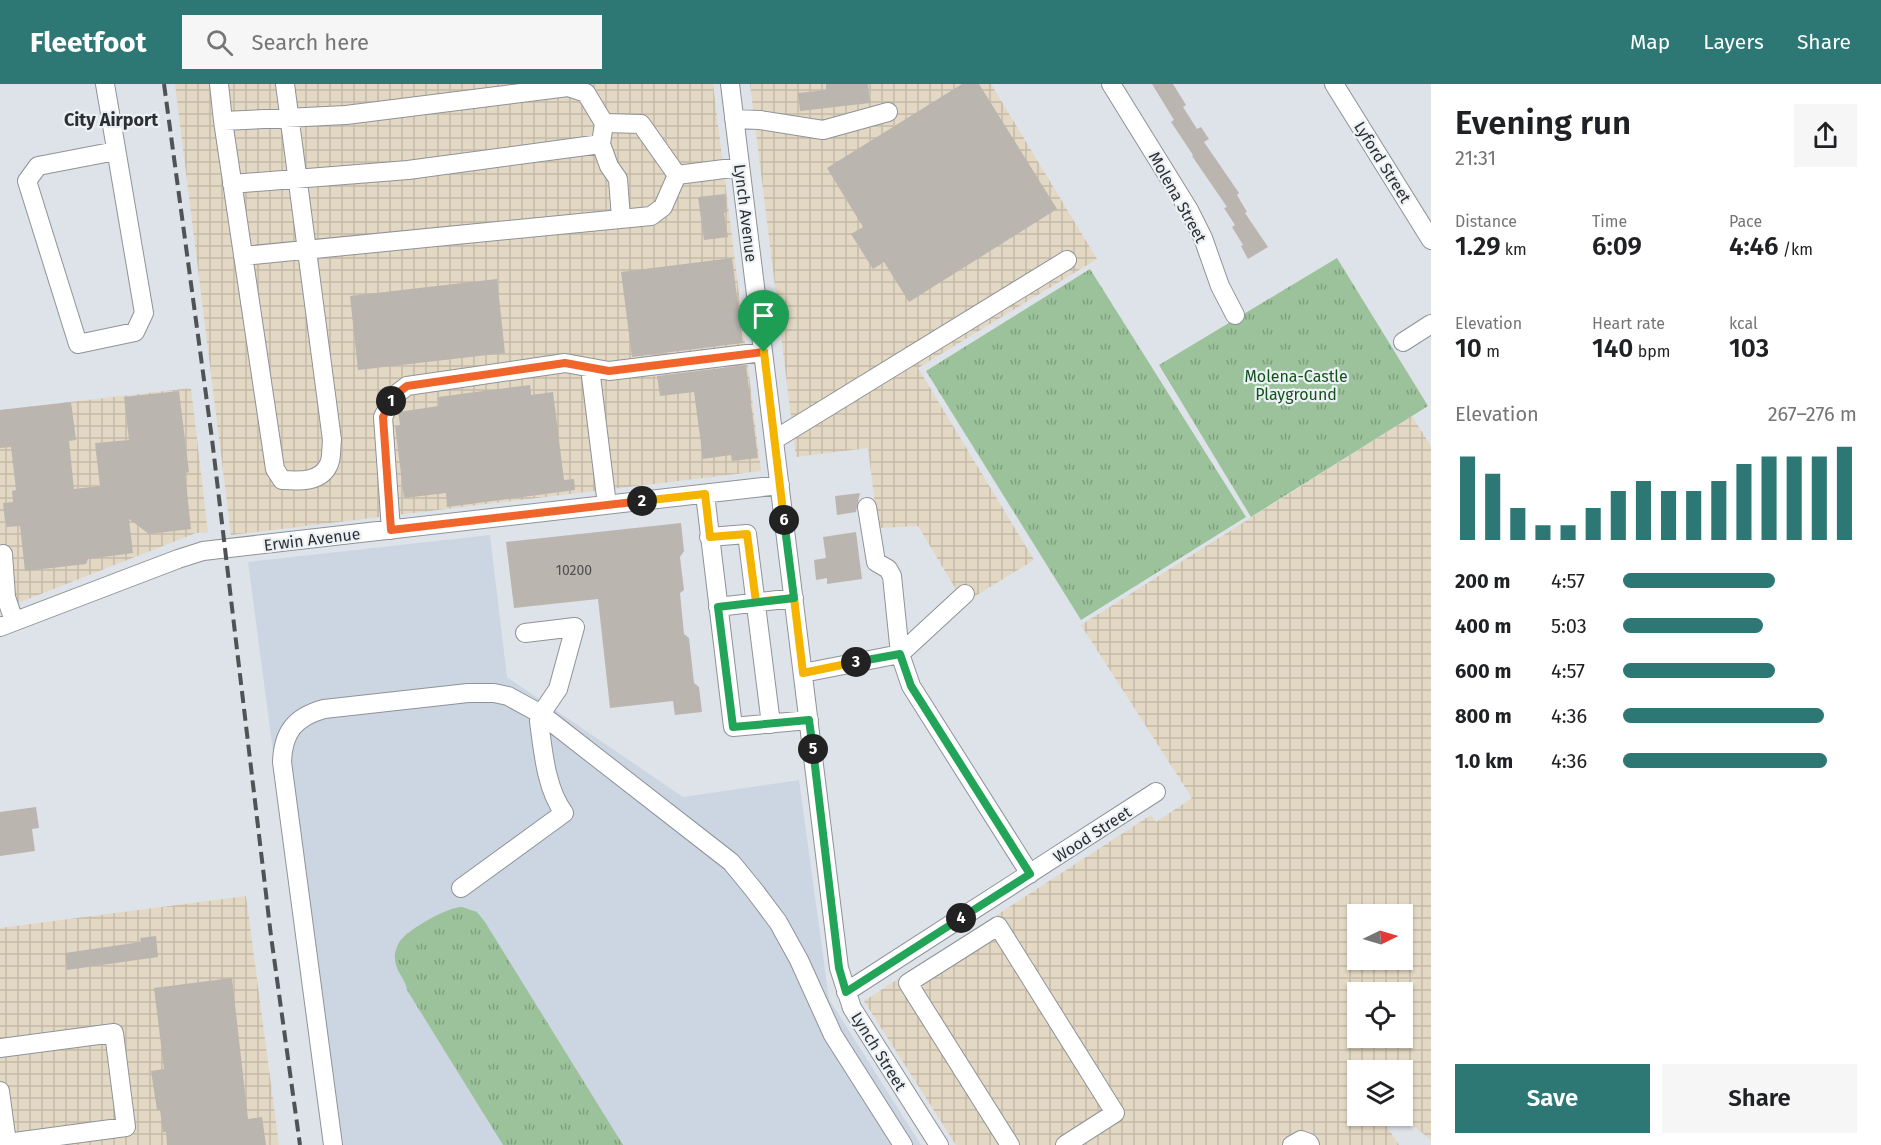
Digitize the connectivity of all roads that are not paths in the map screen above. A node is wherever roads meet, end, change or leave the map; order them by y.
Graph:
1 (105, 84) edge
2 (219, 84) edge
3 (285, 84) edge
4 (730, 84) edge
5 (1111, 84) edge
6 (1334, 84) edge
7 (888, 112) dead end
8 (290, 118) junction
9 (734, 119) junction
10 (223, 121) junction
11 (604, 123) junction
12 (601, 144) junction
13 (116, 151) junction
14 (740, 167) junction
15 (677, 175) junction
16 (296, 179) junction
17 (232, 184) junction
18 (621, 219) junction
19 (1431, 240) edge
20 (308, 249) junction
21 (243, 256) junction
22 (1067, 260) dead end
23 (1235, 315) dead end
24 (1431, 324) edge
25 (1403, 342) dead end
26 (764, 352) junction
27 (590, 368) junction
28 (774, 440) junction
29 (780, 485) junction
30 (705, 494) junction
31 (607, 505) junction
32 (867, 507) dead end
33 (391, 530) junction
34 (710, 537) junction
35 (3, 554) dead end
36 (965, 594) dead end
37 (794, 598) junction
38 (756, 602) junction
39 (718, 607) junction
40 (7, 624) edge
41 (525, 633) dead end
42 (900, 654) junction
43 (803, 673) junction
44 (541, 714) junction
45 (809, 720) junction
46 (771, 724) junction
47 (1156, 792) dead end
48 (1030, 874) junction
49 (460, 888) dead end
50 (846, 992) junction
51 (0, 1048) edge
52 (0, 1091) edge
53 (333, 1145) edge
54 (903, 1145) edge
55 (939, 1145) edge
56 (1010, 1145) edge
57 (1065, 1145) edge
58 (1292, 1145) edge
59 (1310, 1145) edge

1 - 13 street
2 - 10 street
3 - 8 street
4 - 9 street, Lynch Avenue
5 - 23 street, Molena Street
6 - 19 street, Lyford Street
7 - 9 street
8 - 10 street
8 - 11 street
8 - 16 street
9 - 14 street, Lynch Avenue
10 - 17 street
11 - 12 street
11 - 15 street
12 - 16 street
12 - 18 street
13 - 13 street
14 - 15 street
14 - 26 street, Lynch Avenue
15 - 18 street
16 - 17 street
16 - 20 street
17 - 21 street
18 - 20 street
20 - 21 street
20 - 21 street
22 - 28 street
24 - 25 street
26 - 27 street
26 - 28 street, Lynch Avenue
27 - 31 street
27 - 33 street
28 - 29 street, Lynch Avenue
29 - 30 street, Erwin Avenue
29 - 37 street, Lynch Street
30 - 31 street, Erwin Avenue
30 - 34 street
31 - 33 street, Erwin Avenue
32 - 42 street
33 - 40 street, Erwin Avenue
34 - 38 street
34 - 39 street
35 - 40 street
36 - 42 street
37 - 38 street
37 - 43 street, Lynch Street
38 - 39 street
38 - 46 street
39 - 46 street
41 - 44 street
42 - 43 street
42 - 48 street
43 - 45 street, Lynch Street
44 - 49 street
44 - 53 street
44 - 54 street
45 - 46 street
45 - 50 street, Lynch Street
47 - 48 street, Wood Street
48 - 50 street, Wood Street
50 - 55 street, Lynch Street
51 - 52 street
56 - 57 street
58 - 59 street

